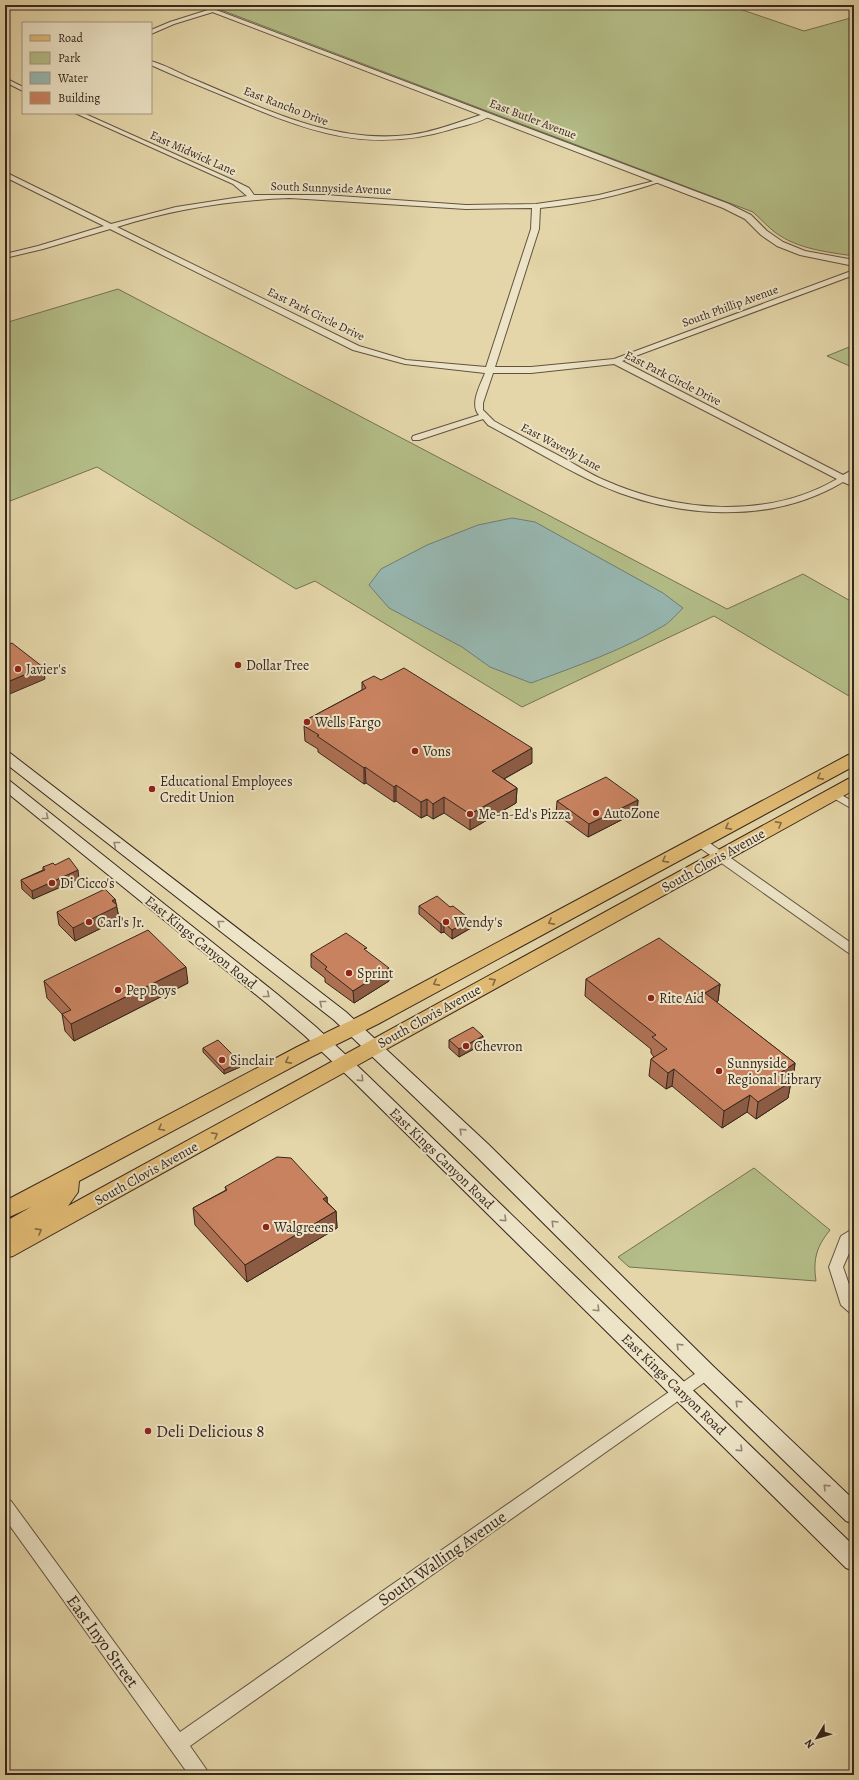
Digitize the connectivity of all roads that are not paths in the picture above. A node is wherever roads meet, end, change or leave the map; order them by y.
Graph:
1 (14, 5) edge
2 (197, 5) edge
3 (5, 9) edge
4 (211, 11) junction
5 (152, 32) edge
6 (152, 63) edge
7 (5, 80) edge
8 (22, 88) edge
9 (80, 114) edge
10 (488, 115) junction
11 (5, 174) edge
12 (660, 180) junction
13 (253, 198) junction
14 (536, 206) junction
15 (111, 226) junction
16 (5, 256) edge
17 (854, 263) edge
18 (854, 272) edge
19 (615, 362) junction
20 (490, 371) junction
21 (483, 416) junction
22 (416, 438) dead end
23 (854, 472) edge
24 (844, 479) junction
25 (854, 484) edge
26 (5, 756) edge
27 (854, 759) edge
28 (5, 771) edge
29 (854, 783) edge
30 (5, 784) edge
31 (834, 794) junction
32 (854, 806) edge
33 (99, 830) junction
34 (700, 842) junction
35 (720, 856) junction
36 (854, 951) edge
37 (352, 1028) junction
38 (322, 1043) junction
39 (374, 1048) junction
40 (345, 1064) junction
41 (69, 1177) junction
42 (5, 1211) edge
43 (854, 1234) edge
44 (10, 1247) edge
45 (854, 1308) edge
46 (707, 1373) junction
47 (680, 1391) junction
48 (5, 1506) edge
49 (854, 1514) edge
50 (854, 1561) edge
51 (178, 1744) junction
52 (200, 1775) edge

1 - 3 street
2 - 4 street, East Butler Avenue
4 - 5 street
4 - 10 street, East Butler Avenue
6 - 10 street, East Rancho Drive
7 - 8 street
9 - 13 street, East Midwick Lane
10 - 12 street, East Butler Avenue
11 - 15 street, East Park Circle Drive
12 - 14 street, South Sunnyside Avenue
12 - 17 street, East Butler Avenue
13 - 14 street, South Sunnyside Avenue
13 - 15 street, South Sunnyside Avenue
14 - 20 street
15 - 16 street, South Sunnyside Avenue
15 - 20 street, East Park Circle Drive
18 - 19 street, South Phillip Avenue
19 - 20 street, East Park Circle Drive
19 - 24 street, East Park Circle Drive
20 - 21 street
21 - 22 street
21 - 24 street, East Waverly Lane
23 - 24 street, East Waverly Lane
24 - 25 street, East Park Circle Drive
26 - 33 main road, East Kings Canyon Road
27 -> 34 main road, South Clovis Avenue
28 - 33 main road
29 - 31 main road, South Clovis Avenue
30 -> 38 main road, East Kings Canyon Road
31 - 32 street
35 -> 31 main road, South Clovis Avenue
37 -> 33 main road, East Kings Canyon Road
34 - 35 street
34 -> 37 main road, South Clovis Avenue
35 - 36 street
39 -> 35 main road, South Clovis Avenue
37 - 38 main road, South Clovis Avenue
37 - 39 main road, East Kings Canyon Road
38 - 40 main road, East Kings Canyon Road
38 -> 41 main road, South Clovis Avenue
39 - 40 main road, South Clovis Avenue
46 -> 39 main road, East Kings Canyon Road
44 -> 40 main road, South Clovis Avenue
40 -> 47 main road, East Kings Canyon Road
41 - 42 main road, South Clovis Avenue
41 - 44 main road
43 - 45 street
46 - 47 street, South Walling Avenue
49 -> 46 main road, East Kings Canyon Road
47 -> 50 main road, East Kings Canyon Road
47 - 51 street, South Walling Avenue
48 - 51 street, East Inyo Street
51 - 52 street, East Inyo Street

